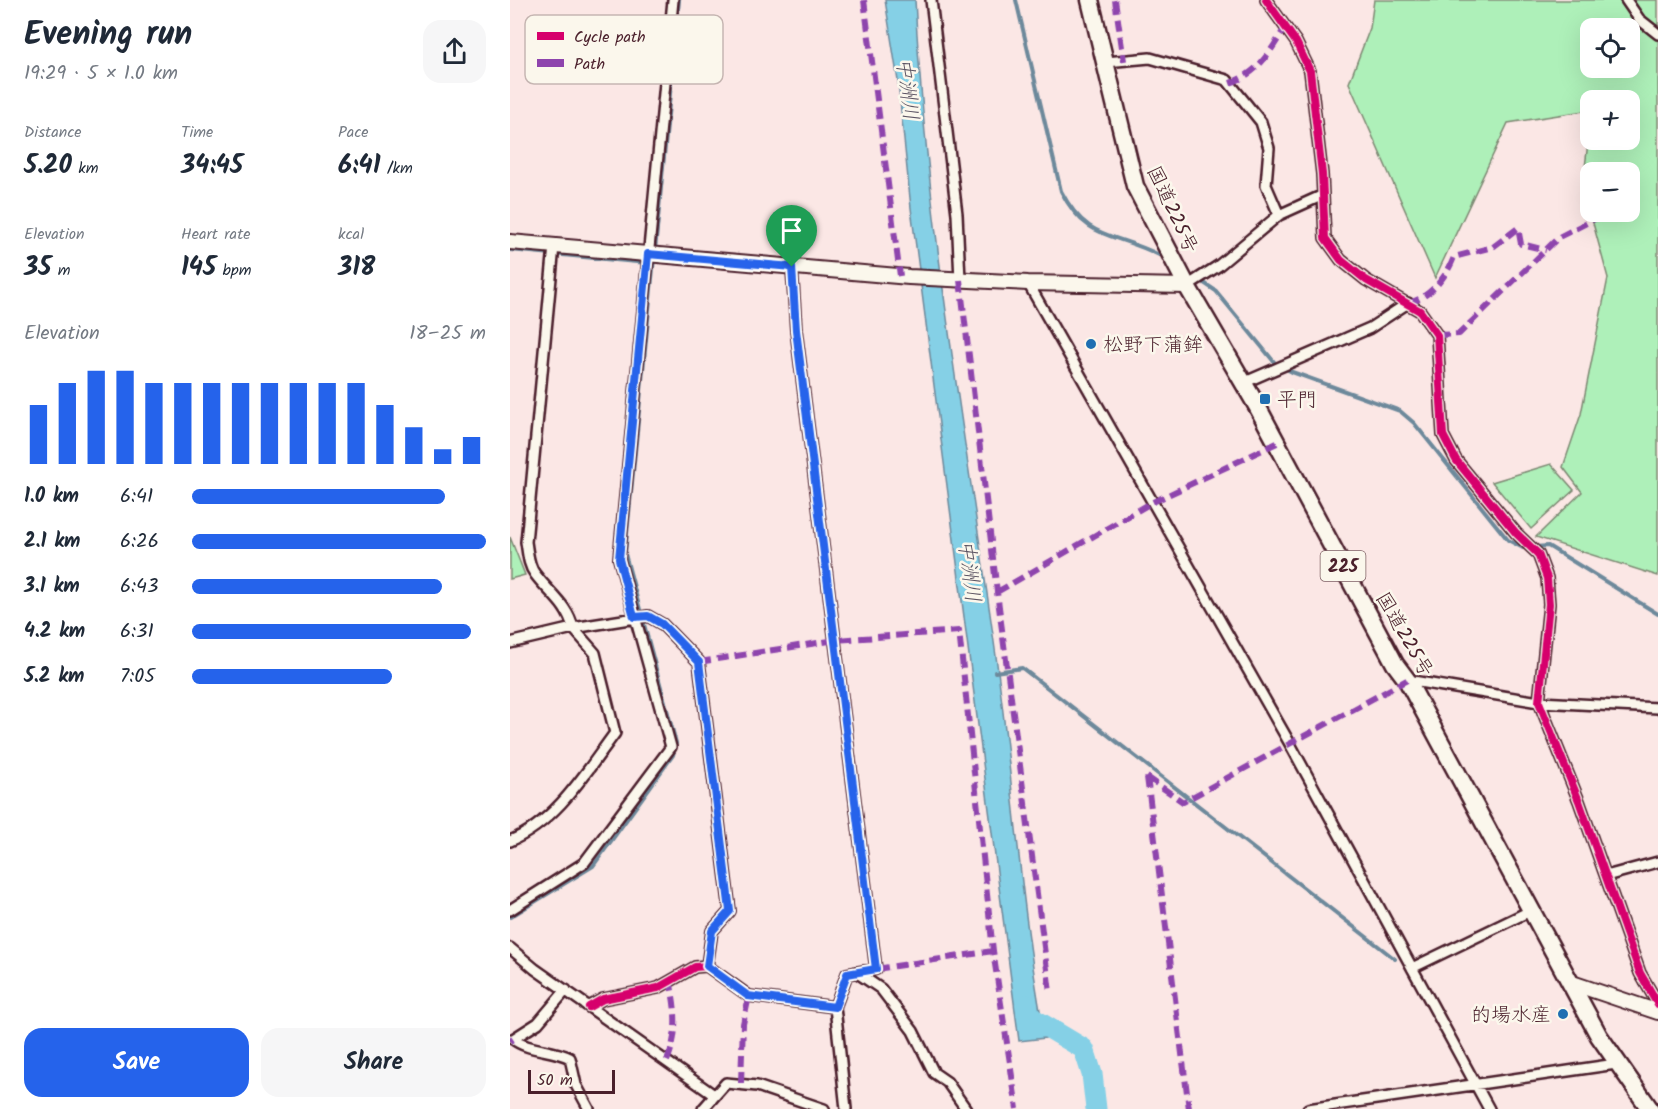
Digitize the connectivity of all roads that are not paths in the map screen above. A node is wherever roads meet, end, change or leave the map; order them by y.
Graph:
1 (673, 0) edge
2 (931, 0) edge
3 (1090, 0) edge
4 (1266, 0) edge
5 (1626, 0) edge
6 (672, 15) edge
7 (1658, 34) edge
8 (1106, 62) junction
9 (666, 84) edge
10 (1321, 196) junction
11 (1279, 215) junction
12 (510, 243) edge
13 (554, 246) junction
14 (650, 258) junction
15 (792, 267) junction
16 (957, 280) junction
17 (1028, 283) junction
18 (1187, 286) junction
19 (1408, 303) junction
20 (1243, 383) junction
21 (638, 616) junction
22 (573, 628) junction
23 (510, 644) edge
24 (1407, 680) junction
25 (1539, 702) junction
26 (1658, 708) edge
27 (510, 841) edge
28 (1658, 862) edge
29 (1606, 876) junction
30 (510, 910) edge
31 (1532, 910) junction
32 (510, 948) edge
33 (707, 966) junction
34 (1412, 968) junction
35 (856, 972) junction
36 (1572, 983) junction
37 (566, 990) junction
38 (1658, 1004) edge
39 (589, 1007) junction
40 (835, 1007) junction
41 (1658, 1012) edge
42 (1616, 1064) junction
43 (1476, 1086) junction
44 (714, 1095) junction
45 (589, 1109) edge
46 (703, 1109) edge
47 (824, 1109) edge
48 (846, 1109) edge
49 (966, 1109) edge
50 (1308, 1109) edge
51 (1489, 1109) edge
52 (1650, 1109) edge

1 - 6 street
2 - 16 street
3 - 8 highway, 国道225号 / 225
4 - 10 street
5 - 7 street
8 - 11 street
8 - 18 highway, 国道225号 / 225
9 - 14 street
10 - 11 street
10 - 19 street
11 - 18 street
12 - 13 street
13 - 14 street
13 - 22 street
14 - 15 street
14 - 21 street
15 - 16 street
15 - 35 street
16 - 17 street
17 - 18 street
17 - 34 street
18 - 20 highway, 国道225号 / 225
19 - 20 street
19 - 25 street
20 - 24 highway, 国道225号 / 225
21 - 22 street
21 - 30 street
21 - 33 street
22 - 23 street
22 - 27 street
24 - 25 street
24 - 31 highway, 国道225号 / 225
25 - 26 street
25 - 29 street
28 - 29 street
29 - 38 street
31 - 34 street
31 - 36 highway, 国道225号 / 225
32 - 37 street
33 - 39 street
33 - 40 street
34 - 43 street
35 - 40 street
35 - 49 street
36 - 41 street
36 - 42 highway, 国道225号 / 225
37 - 39 street
37 - 45 street
39 - 44 street
40 - 48 street
42 - 43 street
42 - 52 highway, 国道225号 / 225
43 - 50 street
43 - 51 street
44 - 46 street
44 - 47 street

